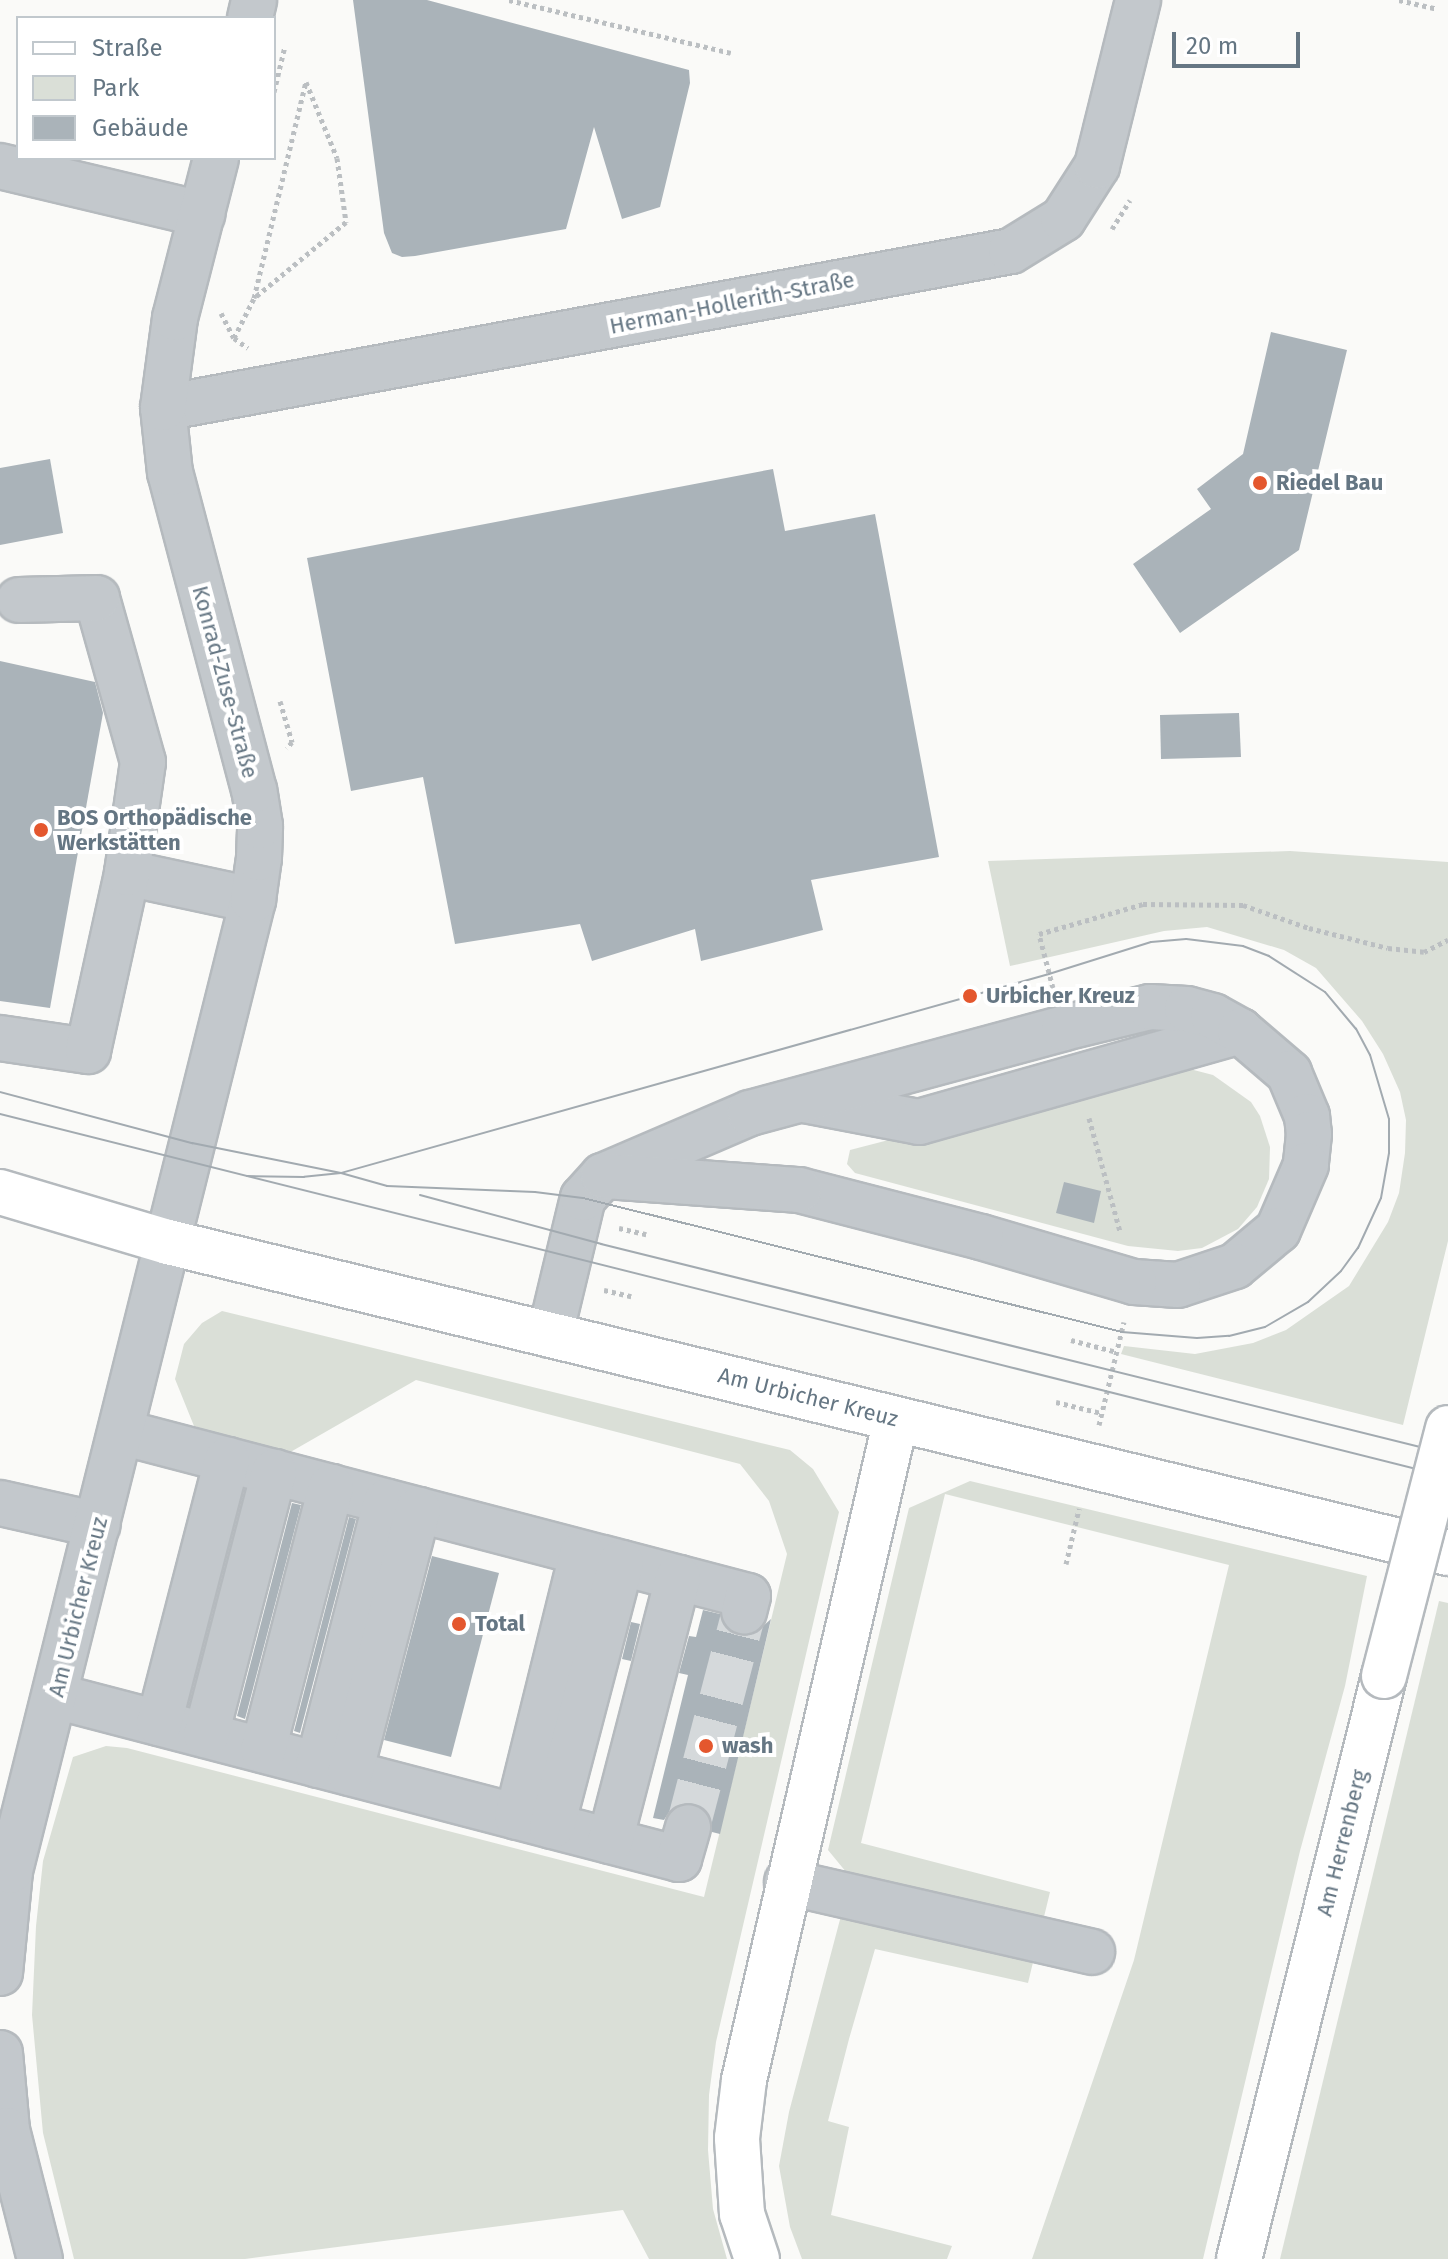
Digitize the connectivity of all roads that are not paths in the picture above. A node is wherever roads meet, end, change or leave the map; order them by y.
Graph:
1 (1138, 0) edge
2 (0, 166) edge
3 (209, 185) edge
4 (163, 408) junction
5 (19, 600) dead end
6 (127, 873) junction
7 (253, 900) junction
8 (0, 1038) edge
9 (603, 1176) junction
10 (0, 1192) edge
11 (168, 1242) junction
12 (550, 1335) junction
13 (896, 1419) junction
14 (1448, 1428) edge
15 (121, 1432) junction
16 (322, 1485) junction
17 (0, 1503) edge
18 (98, 1525) junction
19 (1448, 1553) edge
20 (633, 1566) junction
21 (744, 1612) dead end
22 (55, 1696) junction
23 (253, 1748) junction
24 (688, 1827) tunnel mouth
25 (565, 1829) junction
26 (787, 1882) junction
27 (1092, 1952) dead end
28 (0, 1973) edge
29 (0, 2053) edge
30 (40, 2259) edge
31 (757, 2259) edge
32 (1239, 2259) edge

1 - 4 street, Herman-Hollerith-Straße
2 - 3 street, Konrad-Zuse-Straße
3 - 4 street, Konrad-Zuse-Straße
4 - 7 street, Konrad-Zuse-Straße
5 - 6 street
6 - 7 street
6 - 8 street
7 - 11 street, Konrad-Zuse-Straße
9 - 9 street
9 - 12 street
10 - 11 main road, Am Urbicher Kreuz
11 - 12 main road, Am Urbicher Kreuz
11 - 15 street, Am Urbicher Kreuz
12 - 13 main road, Am Urbicher Kreuz
13 - 19 main road, Am Urbicher Kreuz
13 - 26 main road
14 - 32 main road, Am Herrenberg, bridge
15 - 16 street
15 - 18 street, Am Urbicher Kreuz
16 - 20 street
16 - 23 street
16 - 23 street
16 - 23 street
17 - 18 street
18 - 22 street, Am Urbicher Kreuz
20 - 21 street
20 - 25 street
20 - 25 street
22 - 23 street
22 - 28 street, Am Urbicher Kreuz
23 - 25 street
24 - 25 street
26 - 27 street
26 - 31 main road
29 - 30 street

